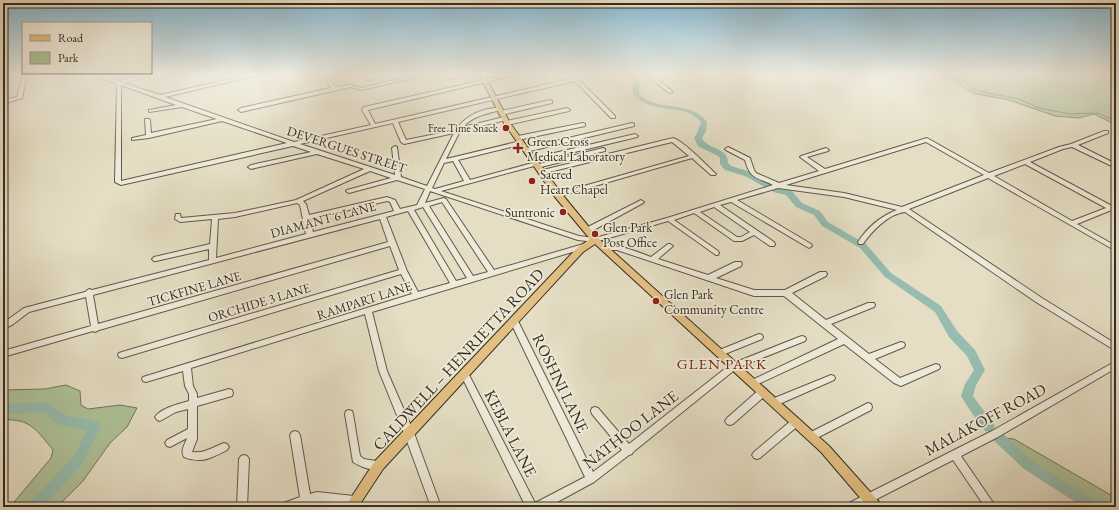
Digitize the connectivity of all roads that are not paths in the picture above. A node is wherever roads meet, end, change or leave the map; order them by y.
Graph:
1 (19, 98) edge
2 (117, 98) edge
3 (163, 98) edge
4 (295, 98) edge
5 (411, 98) edge
6 (493, 98) joint
7 (594, 98) edge
8 (3, 102) edge
9 (550, 102) dead end
10 (182, 104) junction
11 (241, 110) dead end
12 (567, 110) dead end
13 (151, 111) dead end
14 (502, 116) junction
15 (613, 117) dead end
16 (223, 119) junction
17 (147, 120) dead end
18 (395, 121) junction
19 (583, 125) dead end
20 (632, 125) dead end
21 (374, 126) junction
22 (458, 130) junction
23 (1106, 132) dead end
24 (149, 136) junction
25 (635, 136) dead end
26 (134, 139) dead end
27 (519, 141) junction
28 (294, 144) junction
29 (1073, 145) junction
30 (395, 148) dead end
31 (728, 149) dead end
32 (526, 150) junction
33 (603, 150) dead end
34 (826, 150) dead end
35 (317, 152) junction
36 (694, 156) junction
37 (455, 159) junction
38 (443, 162) junction
39 (1026, 162) junction
40 (535, 163) junction
41 (1116, 166) edge
42 (251, 167) dead end
43 (370, 169) junction
44 (823, 171) junction
45 (542, 172) junction
46 (713, 174) dead end
47 (990, 176) junction
48 (398, 178) junction
49 (468, 182) junction
50 (779, 186) junction
51 (430, 188) junction
52 (437, 190) junction
53 (349, 191) dead end
54 (558, 195) junction
55 (455, 196) junction
56 (444, 200) junction
57 (732, 200) junction
58 (298, 201) junction
59 (641, 202) dead end
60 (423, 205) junction
61 (715, 205) junction
62 (1114, 208) edge
63 (410, 209) junction
64 (902, 209) junction
65 (695, 211) junction
66 (398, 212) junction
67 (178, 215) dead end
68 (382, 216) junction
69 (215, 217) junction
70 (306, 218) junction
71 (669, 220) junction
72 (1072, 223) junction
73 (588, 230) junction
74 (756, 232) junction
75 (310, 235) junction
76 (592, 242) junction
77 (862, 242) dead end
78 (392, 243) junction
79 (772, 244) dead end
80 (213, 246) junction
81 (670, 246) dead end
82 (809, 246) dead end
83 (605, 248) junction
84 (1116, 249) edge
85 (716, 253) dead end
86 (156, 259) dead end
87 (653, 260) junction
88 (212, 261) junction
89 (738, 264) dead end
90 (403, 270) junction
91 (492, 272) junction
92 (823, 274) dead end
93 (709, 278) junction
94 (471, 279) junction
95 (454, 284) junction
96 (89, 292) junction
97 (786, 293) junction
98 (416, 295) junction
99 (871, 304) dead end
100 (368, 312) junction
101 (514, 321) junction
102 (824, 324) junction
103 (3, 326) edge
104 (95, 328) junction
105 (759, 337) dead end
106 (802, 339) dead end
107 (844, 340) junction
108 (901, 345) dead end
109 (1116, 348) edge
110 (720, 353) junction
111 (3, 354) edge
112 (122, 356) dead end
113 (867, 358) junction
114 (1116, 364) edge
115 (734, 366) junction
116 (936, 367) dead end
117 (187, 368) junction
118 (464, 373) junction
119 (831, 378) dead end
120 (146, 379) dead end
121 (753, 383) junction
122 (764, 392) junction
123 (229, 393) dead end
124 (775, 402) junction
125 (194, 404) junction
126 (868, 407) dead end
127 (594, 411) dead end
128 (349, 414) dead end
129 (160, 417) dead end
130 (730, 421) dead end
131 (796, 422) junction
132 (192, 431) junction
133 (409, 433) junction
134 (295, 435) dead end
135 (812, 436) junction
136 (170, 443) dead end
137 (224, 447) dead end
138 (629, 451) junction
139 (954, 454) junction
140 (757, 455) dead end
141 (244, 459) dead end
142 (379, 465) junction
143 (591, 479) junction
144 (867, 498) junction
145 (306, 503) edge
146 (353, 504) edge
147 (242, 507) edge
148 (285, 507) edge
149 (436, 507) edge
150 (532, 507) edge
151 (538, 507) edge
152 (851, 507) edge
153 (876, 507) edge
154 (991, 507) edge

1 - 8 street
2 - 28 street
3 - 10 street, DEVERGUES STREET
4 - 11 street
5 - 21 street
6 - 14 main road
6 - 18 street
7 - 15 street
9 - 14 street
10 - 13 street
10 - 16 street, DEVERGUES STREET
12 - 14 street
14 - 22 street
14 - 22 street
14 - 27 main road
16 - 24 street
16 - 28 street, DEVERGUES STREET
17 - 24 street
18 - 21 street
18 - 22 street
19 - 27 street
20 - 32 street
21 - 28 street
22 - 38 street
23 - 29 street
24 - 26 street
25 - 40 street
27 - 32 main road
27 - 37 street
28 - 35 street, DEVERGUES STREET
29 - 39 street
29 - 41 street
30 - 48 street
31 - 50 street
32 - 40 main road
33 - 40 street
34 - 44 street
35 - 42 street
35 - 43 street, DEVERGUES STREET
36 - 45 street
36 - 46 street
36 - 54 street
37 - 38 street
37 - 49 street
38 - 51 street
39 - 47 street
39 - 62 street
40 - 45 main road
40 - 49 street
43 - 48 street, DEVERGUES STREET
43 - 58 street
44 - 47 street, RAMPART LANE
44 - 50 street, RAMPART LANE
45 - 54 main road
47 - 64 street
47 - 72 street, RAMPART LANE
48 - 51 street, DEVERGUES STREET
48 - 53 street
49 - 52 street
50 - 57 street, RAMPART LANE
50 - 64 street
51 - 52 street, DEVERGUES STREET
51 - 60 street
52 - 55 street, DEVERGUES STREET
54 - 73 main road
55 - 56 street, DIAMANT 6 LANE
55 - 76 street, DEVERGUES STREET
56 - 60 street, DIAMANT 6 LANE
56 - 91 street
57 - 61 street, RAMPART LANE
57 - 82 street
58 - 69 street
58 - 70 street
59 - 73 street
60 - 63 street, DIAMANT 6 LANE
60 - 94 street
61 - 65 street, RAMPART LANE
61 - 74 street
62 - 72 street
63 - 66 street, DIAMANT 6 LANE
63 - 95 street
64 - 77 street
64 - 109 street
65 - 71 street, RAMPART LANE
65 - 74 street
66 - 68 street, DIAMANT 6 LANE
66 - 70 street
67 - 69 street
68 - 75 street, DIAMANT 6 LANE
68 - 78 street
69 - 80 street
70 - 75 street
71 - 76 street, RAMPART LANE
71 - 85 street
72 - 84 street, RAMPART LANE
73 - 76 main road
74 - 79 street
75 - 88 street, DIAMANT 6 LANE
76 - 83 main road
76 - 91 street, RAMPART LANE
76 - 101 main road, CALDWELL – HENRIETTA ROAD
78 - 90 street
78 - 104 street, TICKFINE LANE
80 - 86 street
80 - 88 street
81 - 87 street
83 - 87 street
83 - 110 main road
87 - 93 street
88 - 96 street, DIAMANT 6 LANE
89 - 93 street
90 - 98 street
90 - 112 street, ORCHIDE 3 LANE
91 - 94 street, RAMPART LANE
92 - 97 street
93 - 97 street
94 - 95 street, RAMPART LANE
95 - 98 street, RAMPART LANE
96 - 103 street, DIAMANT 6 LANE
96 - 104 street
97 - 102 street
98 - 100 street, RAMPART LANE
99 - 102 street
100 - 117 street, RAMPART LANE
100 - 133 street
101 - 118 main road, CALDWELL – HENRIETTA ROAD
101 - 143 street, ROSHNI LANE
102 - 107 street
104 - 111 street, TICKFINE LANE
105 - 110 street
106 - 115 street, NATHOO LANE
107 - 113 street
107 - 121 street
108 - 113 street
110 - 115 main road
113 - 116 street
114 - 139 street, MALAKOFF ROAD
115 - 121 main road
115 - 138 street, NATHOO LANE
117 - 120 street, RAMPART LANE
117 - 125 street
118 - 133 main road, CALDWELL – HENRIETTA ROAD
118 - 150 street, KEBLA LANE
119 - 124 street
121 - 122 main road
122 - 124 main road
122 - 130 street
123 - 125 street
124 - 131 main road
125 - 129 street
125 - 132 street
126 - 135 street
127 - 138 street
128 - 142 street
131 - 135 main road
131 - 140 street
132 - 136 street
132 - 137 street
133 - 142 main road, CALDWELL – HENRIETTA ROAD
133 - 149 street
134 - 145 street
135 - 144 main road
138 - 143 street, NATHOO LANE
139 - 144 street, MALAKOFF ROAD
139 - 154 street
141 - 147 street
142 - 146 main road, CALDWELL – HENRIETTA ROAD
143 - 151 street, NATHOO LANE
144 - 152 street, MALAKOFF ROAD
144 - 153 main road
145 - 146 street
145 - 148 street

